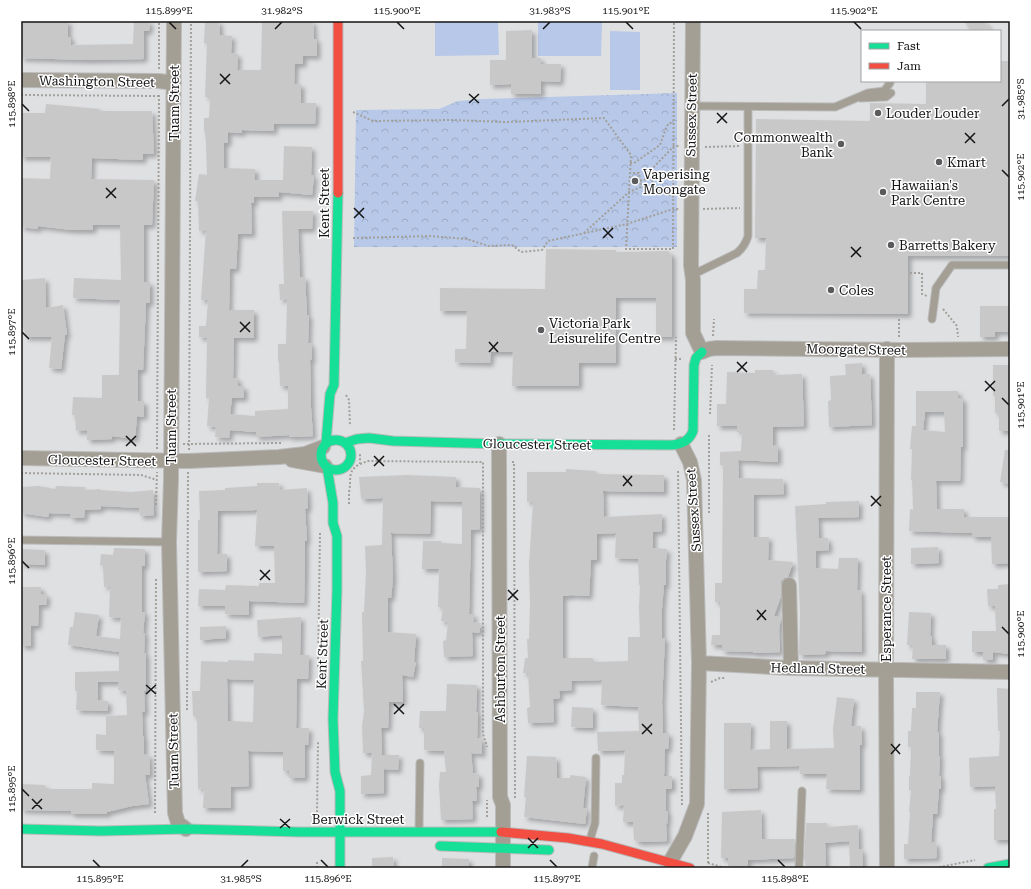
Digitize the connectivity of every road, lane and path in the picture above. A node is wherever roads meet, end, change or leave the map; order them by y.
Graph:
1 (159, 21) edge
2 (174, 21) edge
3 (191, 21) edge
4 (338, 21) edge
5 (674, 21) edge
6 (693, 21) edge
7 (21, 80) edge
8 (159, 81) junction
9 (174, 83) junction
10 (890, 83) dead end
11 (891, 93) dead end
12 (21, 95) edge
13 (159, 96) junction
14 (859, 97) junction
15 (175, 98) junction
16 (691, 106) junction
17 (748, 106) junction
18 (354, 112) dead end
19 (674, 123) junction
20 (674, 146) junction
21 (704, 146) dead end
22 (748, 146) junction
23 (630, 163) junction
24 (630, 173) junction
25 (652, 178) junction
26 (640, 180) junction
27 (629, 192) junction
28 (674, 197) junction
29 (748, 205) junction
30 (673, 209) junction
31 (691, 209) junction
32 (627, 224) junction
33 (583, 234) junction
34 (353, 238) dead end
35 (1010, 265) edge
36 (910, 274) dead end
37 (692, 275) junction
38 (934, 299) junction
39 (714, 319) dead end
40 (899, 319) dead end
41 (932, 319) dead end
42 (676, 337) dead end
43 (958, 340) dead end
44 (893, 349) junction
45 (1010, 349) edge
46 (707, 350) junction
47 (334, 385) junction
48 (338, 402) dead end
49 (710, 415) dead end
50 (342, 439) junction
51 (393, 441) junction
52 (289, 443) dead end
53 (189, 444) junction
54 (499, 444) junction
55 (679, 444) junction
56 (324, 445) junction
57 (374, 447) dead end
58 (359, 452) dead end
59 (279, 457) junction
60 (21, 458) edge
61 (157, 460) junction
62 (171, 460) junction
63 (189, 461) junction
64 (360, 464) dead end
65 (326, 467) junction
66 (678, 467) dead end
67 (346, 468) junction
68 (21, 473) edge
69 (188, 478) junction
70 (171, 479) junction
71 (156, 480) junction
72 (349, 491) dead end
73 (341, 496) dead end
74 (349, 506) dead end
75 (156, 511) dead end
76 (320, 530) dead end
77 (337, 536) junction
78 (21, 540) edge
79 (169, 542) junction
80 (156, 573) dead end
81 (789, 585) dead end
82 (698, 663) junction
83 (791, 668) junction
84 (886, 669) junction
85 (318, 672) dead end
86 (1010, 672) edge
87 (728, 678) dead end
88 (708, 684) dead end
89 (186, 714) dead end
90 (318, 735) dead end
91 (488, 750) dead end
92 (596, 758) dead end
93 (420, 763) dead end
94 (335, 772) junction
95 (330, 786) dead end
96 (802, 791) dead end
97 (493, 797) junction
98 (682, 812) dead end
99 (154, 815) dead end
100 (316, 817) dead end
101 (495, 828) junction
102 (21, 829) edge
103 (186, 829) junction
104 (340, 832) junction
105 (419, 832) junction
106 (334, 838) junction
107 (590, 842) junction
108 (431, 846) dead end
109 (502, 848) junction
110 (557, 851) dead end
111 (583, 854) dead end
112 (598, 857) joint
113 (980, 859) dead end
114 (317, 860) dead end
115 (670, 862) junction
116 (1010, 864) edge
117 (317, 868) edge
118 (340, 868) edge
119 (503, 868) edge
120 (592, 868) edge
121 (690, 868) edge
122 (799, 868) edge
123 (886, 868) edge
124 (935, 868) edge
125 (988, 868) edge

1 - 8 path
2 - 9 street, Tuam Street
3 - 53 path
4 - 47 main road, Kent Street
5 - 19 path
6 - 16 street, Sussex Street
7 - 8 street, Washington Street
8 - 9 street, Washington Street
8 - 13 path
9 - 15 street, Tuam Street
10 - 14 lane
11 - 14 lane
12 - 13 path
13 - 15 path
13 - 61 path
14 - 17 lane
15 - 62 street, Tuam Street
16 - 17 lane
16 - 31 street, Sussex Street
17 - 22 lane
18 - 23 path
19 - 20 path
19 - 23 path
20 - 25 path
20 - 28 path
21 - 22 path
22 - 29 lane
23 - 24 path
24 - 26 path
24 - 27 path
25 - 26 path
25 - 28 path
26 - 27 path
27 - 32 path
27 - 33 path
28 - 30 path
29 - 31 path
29 - 37 lane
30 - 31 path
30 - 32 path
30 - 32 path
31 - 37 street, Sussex Street
32 - 33 path
33 - 34 path
35 - 38 lane
36 - 38 path
37 - 46 street, Sussex Street
38 - 41 lane
38 - 43 path
39 - 46 path
40 - 44 path
42 - 55 path
44 - 45 street, Moorgate Street
44 - 46 street, Moorgate Street
44 - 84 street, Esperance Street
46 - 49 path
46 - 55 main road
47 - 48 main road, Kent Street
47 - 56 main road, Kent Street
50 - 51 main road, Gloucester Street
50 - 56 main road
50 - 67 main road
51 - 54 main road, Gloucester Street
51 - 57 main road, Gloucester Street
52 - 53 path
53 - 63 path
54 - 55 main road, Gloucester Street
54 - 97 street, Ashburton Street
55 - 82 street, Sussex Street
56 - 59 street, Gloucester Street
56 - 65 main road
58 - 67 main road
59 - 63 street, Gloucester Street
59 - 65 street, Gloucester Street
60 - 61 street, Gloucester Street
61 - 62 street, Gloucester Street
61 - 71 path
62 - 63 street, Gloucester Street
62 - 70 street, Tuam Street
63 - 69 path
64 - 91 path
65 - 67 main road
65 - 77 main road, Kent Street
66 - 98 path
68 - 71 path
69 - 70 path
69 - 89 path
70 - 71 path
70 - 79 street, Tuam Street
71 - 75 path
72 - 74 path
73 - 77 main road, Kent Street
76 - 85 path
77 - 94 main road, Kent Street
78 - 79 lane
79 - 103 street, Tuam Street
80 - 99 path
81 - 83 street
82 - 83 street, Hedland Street
82 - 115 street, Sussex Street
83 - 84 street, Hedland Street
84 - 86 street, Hedland Street
84 - 123 street, Esperance Street
87 - 88 path
90 - 100 path
92 - 107 lane
93 - 105 lane
94 - 95 main road, Kent Street
94 - 104 main road, Kent Street
96 - 122 lane
97 - 101 path
97 - 101 street, Ashburton Street
101 - 105 main road, Berwick Street
101 - 107 main road, Berwick Street
101 - 109 street, Ashburton Street
102 - 103 main road, Berwick Street
103 - 106 main road, Berwick Street
104 - 105 main road, Berwick Street
104 - 106 main road, Kent Street
104 - 106 main road, Berwick Street
106 - 118 main road, Kent Street
107 - 115 main road, Berwick Street
108 - 109 main road
109 - 110 main road
109 - 119 street, Ashburton Street
111 - 112 main road
112 - 120 lane
113 - 124 path
114 - 117 path
115 - 121 main road, Berwick Street
116 - 125 main road

